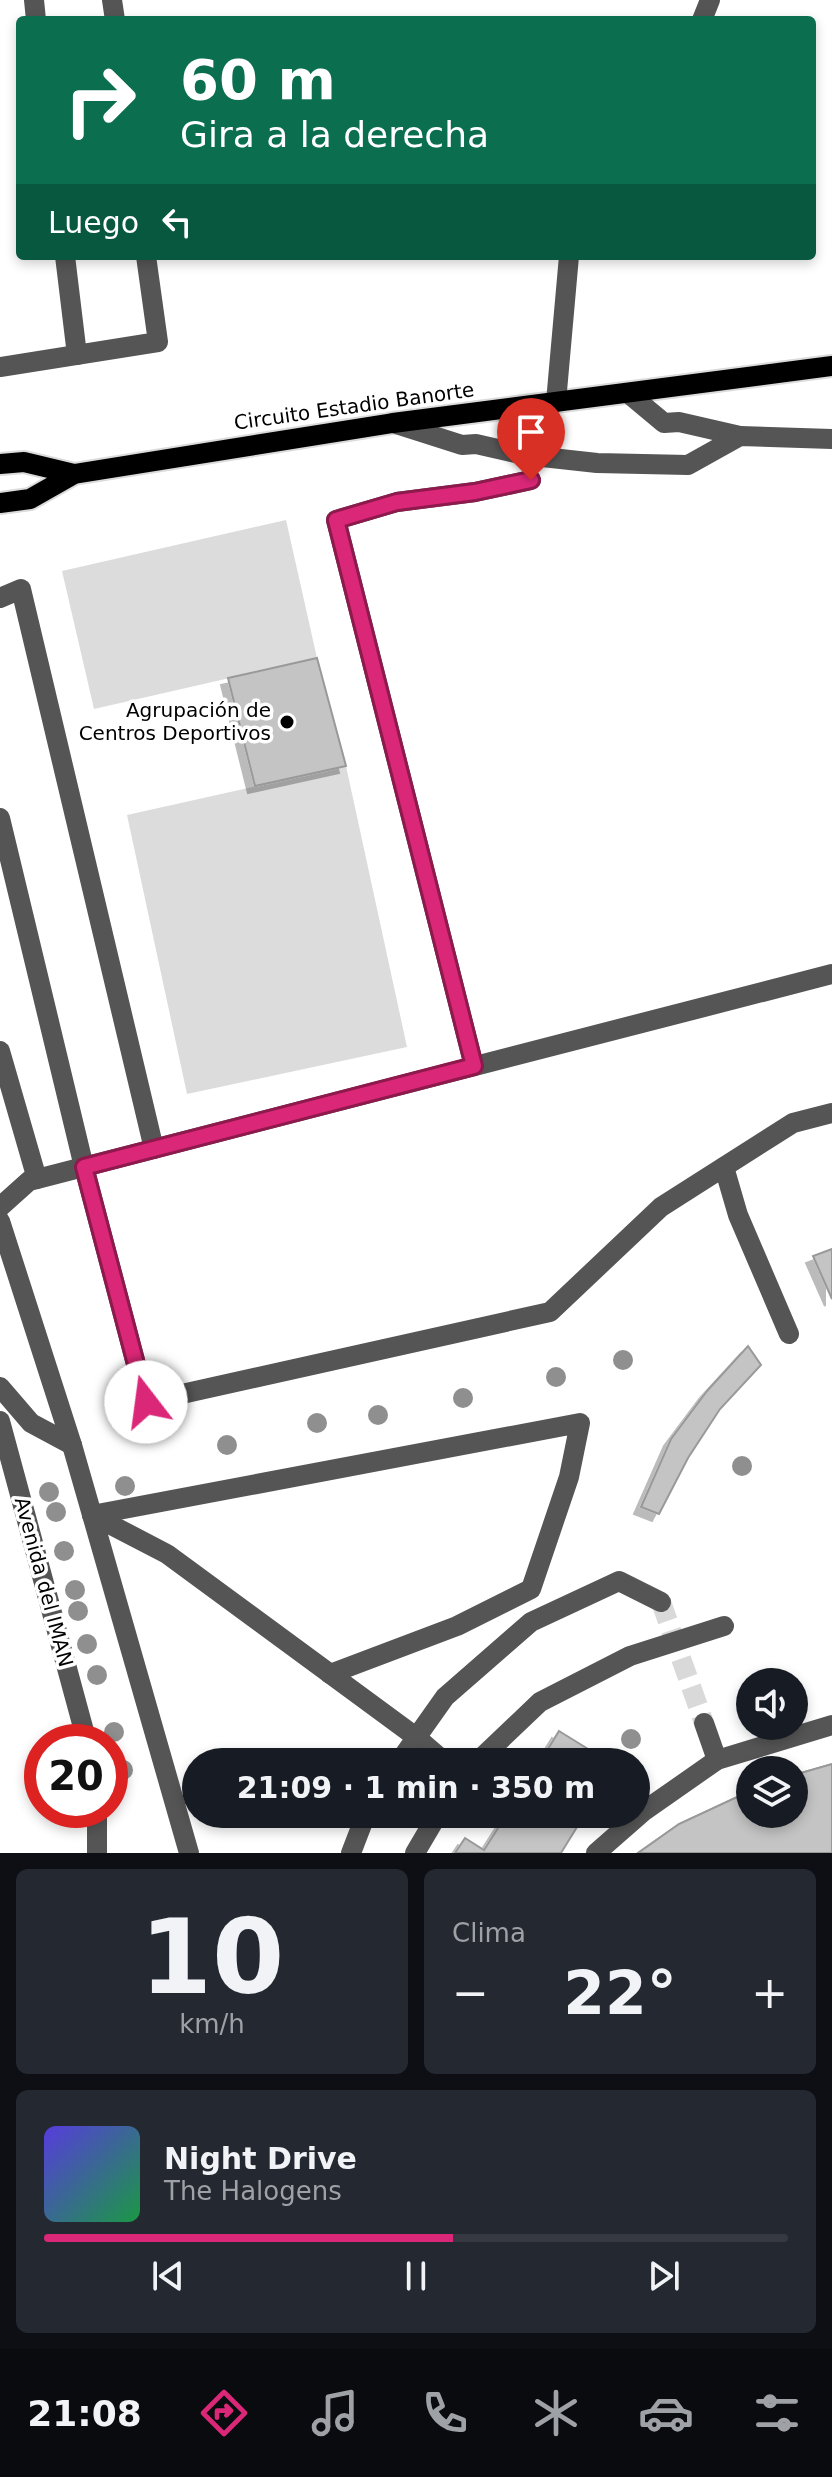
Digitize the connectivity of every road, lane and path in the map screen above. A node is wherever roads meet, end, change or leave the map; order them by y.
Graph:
1 (65, 260) edge
2 (147, 260) edge
3 (569, 260) edge
4 (77, 355) junction
5 (0, 367) edge
6 (828, 370) edge
7 (628, 393) junction
8 (556, 402) junction
9 (393, 423) junction
10 (740, 436) junction
11 (832, 439) edge
12 (0, 464) edge
13 (74, 474) junction
14 (531, 480) dead end
15 (0, 503) edge
16 (0, 598) edge
17 (0, 818) edge
18 (832, 974) edge
19 (0, 1051) edge
20 (474, 1066) junction
21 (832, 1113) edge
22 (154, 1149) junction
23 (84, 1167) junction
24 (724, 1167) junction
25 (37, 1179) junction
26 (0, 1207) edge
27 (0, 1221) edge
28 (789, 1334) dead end
29 (0, 1387) edge
30 (0, 1421) edge
31 (72, 1445) junction
32 (92, 1515) junction
33 (661, 1602) tunnel mouth
34 (724, 1626) dead end
35 (330, 1674) junction
36 (704, 1723) tunnel mouth
37 (82, 1724) edge
38 (832, 1725) edge
39 (416, 1737) junction
40 (409, 1748) edge
41 (429, 1748) edge
42 (492, 1748) edge
43 (717, 1760) junction
44 (97, 1828) edge
45 (361, 1828) edge
46 (430, 1828) edge
47 (97, 1853) edge
48 (189, 1853) edge
49 (351, 1853) edge
50 (415, 1853) edge
51 (596, 1853) edge

1 - 4 street
2 - 4 street
3 - 8 street
4 - 5 street
6 - 7 main road, Circuito Estadio Banorte
7 - 8 main road, Circuito Estadio Banorte
7 - 10 street
8 - 9 main road, Circuito Estadio Banorte
9 - 10 street
9 - 13 main road, Circuito Estadio Banorte
10 - 11 street
12 - 13 main road
13 - 15 main road
14 - 20 street
16 - 22 street
17 - 23 street
18 - 20 street
19 - 25 street
20 - 22 street
21 - 24 street
22 - 23 street
23 - 24 street
23 - 25 street
24 - 28 street
25 - 26 street
27 - 31 street
29 - 31 street
30 - 37 street, Avenida del IMAN
31 - 32 street
32 - 35 street
32 - 35 street
32 - 48 street
33 - 39 street
34 - 42 street
35 - 39 street
36 - 43 street
38 - 43 street
39 - 40 street
39 - 41 street
43 - 51 street
44 - 47 street
45 - 49 street
46 - 50 street

